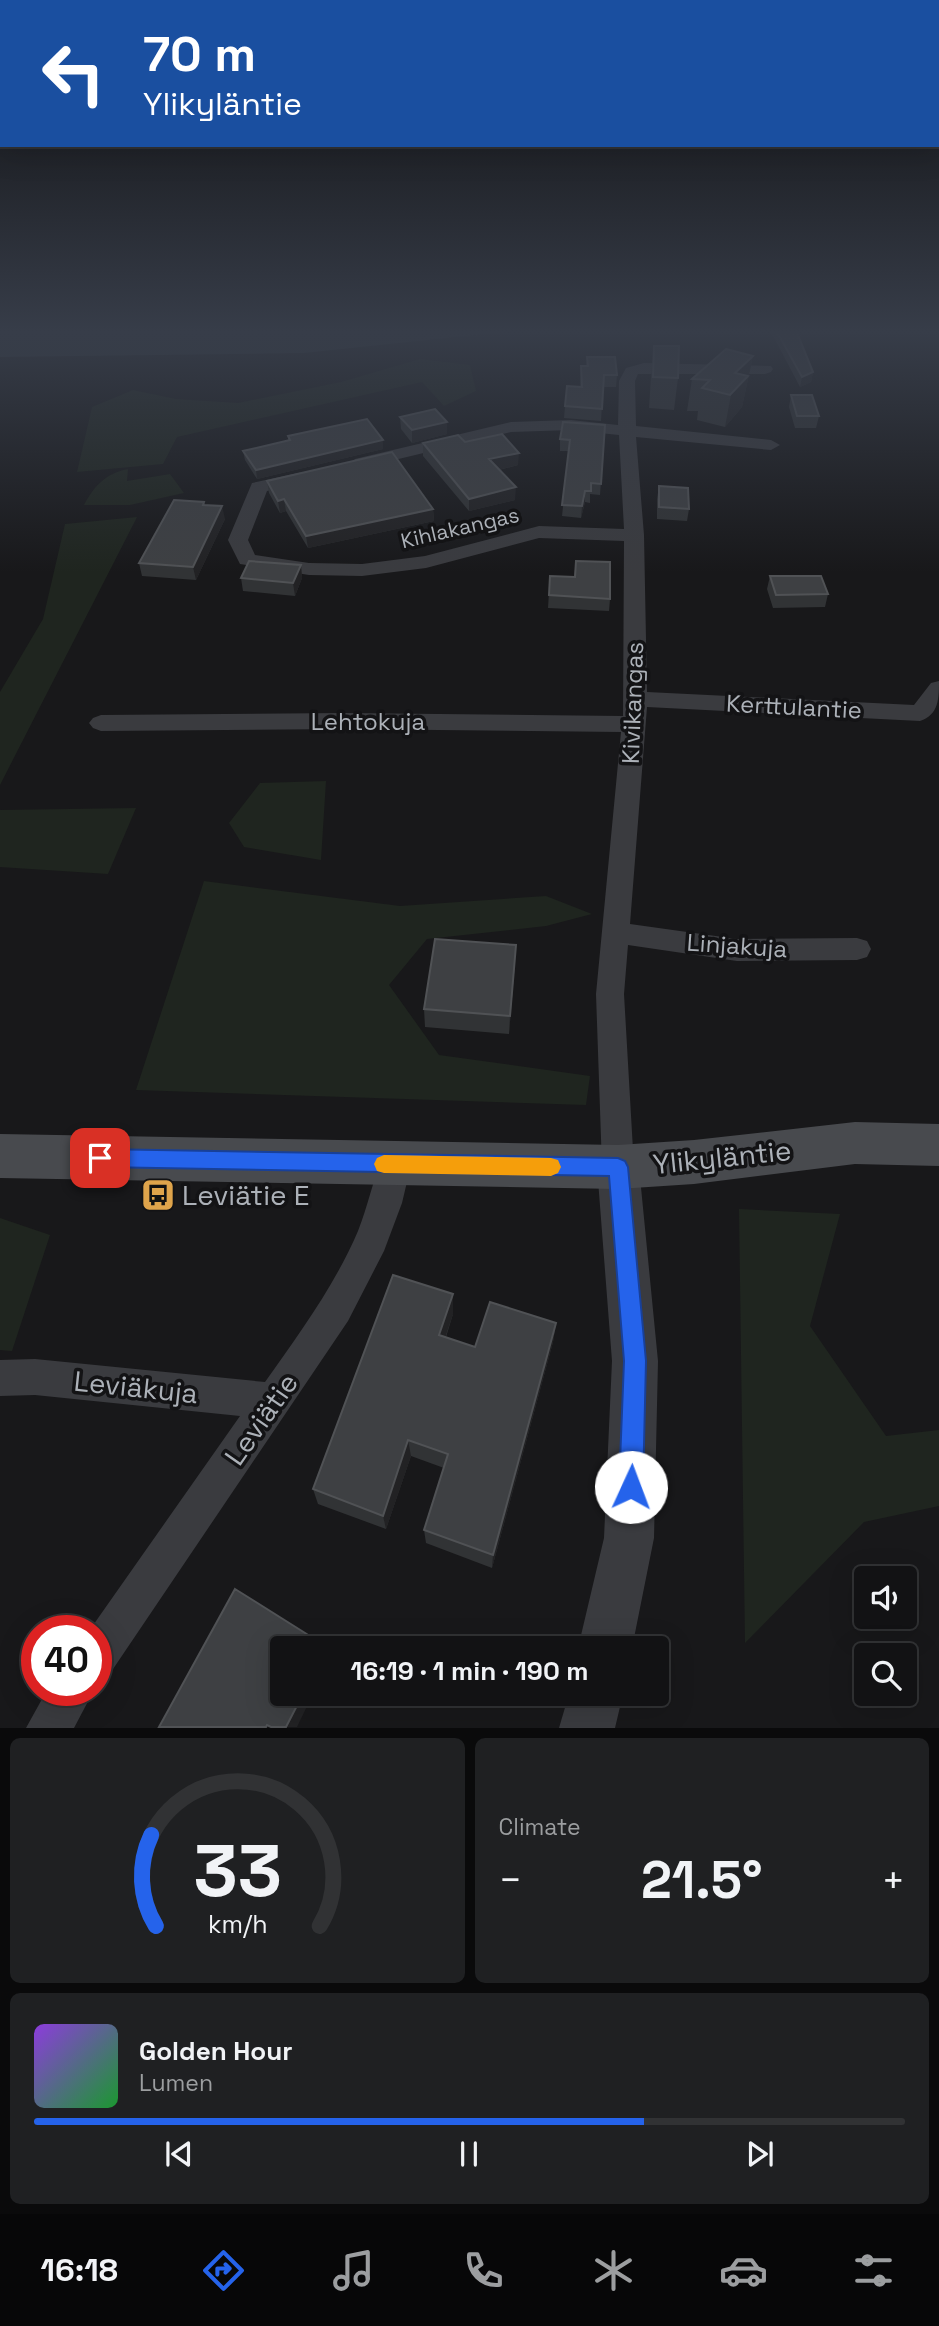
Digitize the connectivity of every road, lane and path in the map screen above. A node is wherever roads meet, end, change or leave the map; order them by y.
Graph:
1 (627, 411) edge
2 (627, 431) junction
3 (771, 445) dead end
4 (634, 535) junction
5 (939, 688) edge
6 (636, 699) junction
7 (101, 723) dead end
8 (635, 724) junction
9 (618, 933) junction
10 (857, 949) dead end
11 (939, 1144) edge
12 (0, 1156) edge
13 (395, 1165) junction
14 (618, 1167) junction
15 (0, 1378) edge
16 (273, 1401) junction
17 (112, 1634) edge
18 (608, 1636) edge
19 (63, 1706) edge
20 (593, 1706) edge
21 (48, 1727) edge
22 (587, 1727) edge

1 - 2 street, Kivikangas
2 - 3 street, Kihlakangas
2 - 4 street, Kivikangas
2 - 4 street, Kihlakangas
4 - 6 street, Kivikangas
5 - 6 street, Kerttulantie
6 - 8 street, Kivikangas
7 - 8 street, Lehtokuja
8 - 9 street, Kivikangas
9 - 10 street, Linjakuja
9 - 14 street, Kivikangas
11 - 14 main road, Ylikyläntie
12 - 13 main road, Ylikyläntie
13 - 14 main road, Ylikyläntie
13 - 16 street, Leviätie
14 - 18 street
15 - 16 street, Leviäkuja
16 - 17 street, Leviätie
19 - 21 street
20 - 22 street

